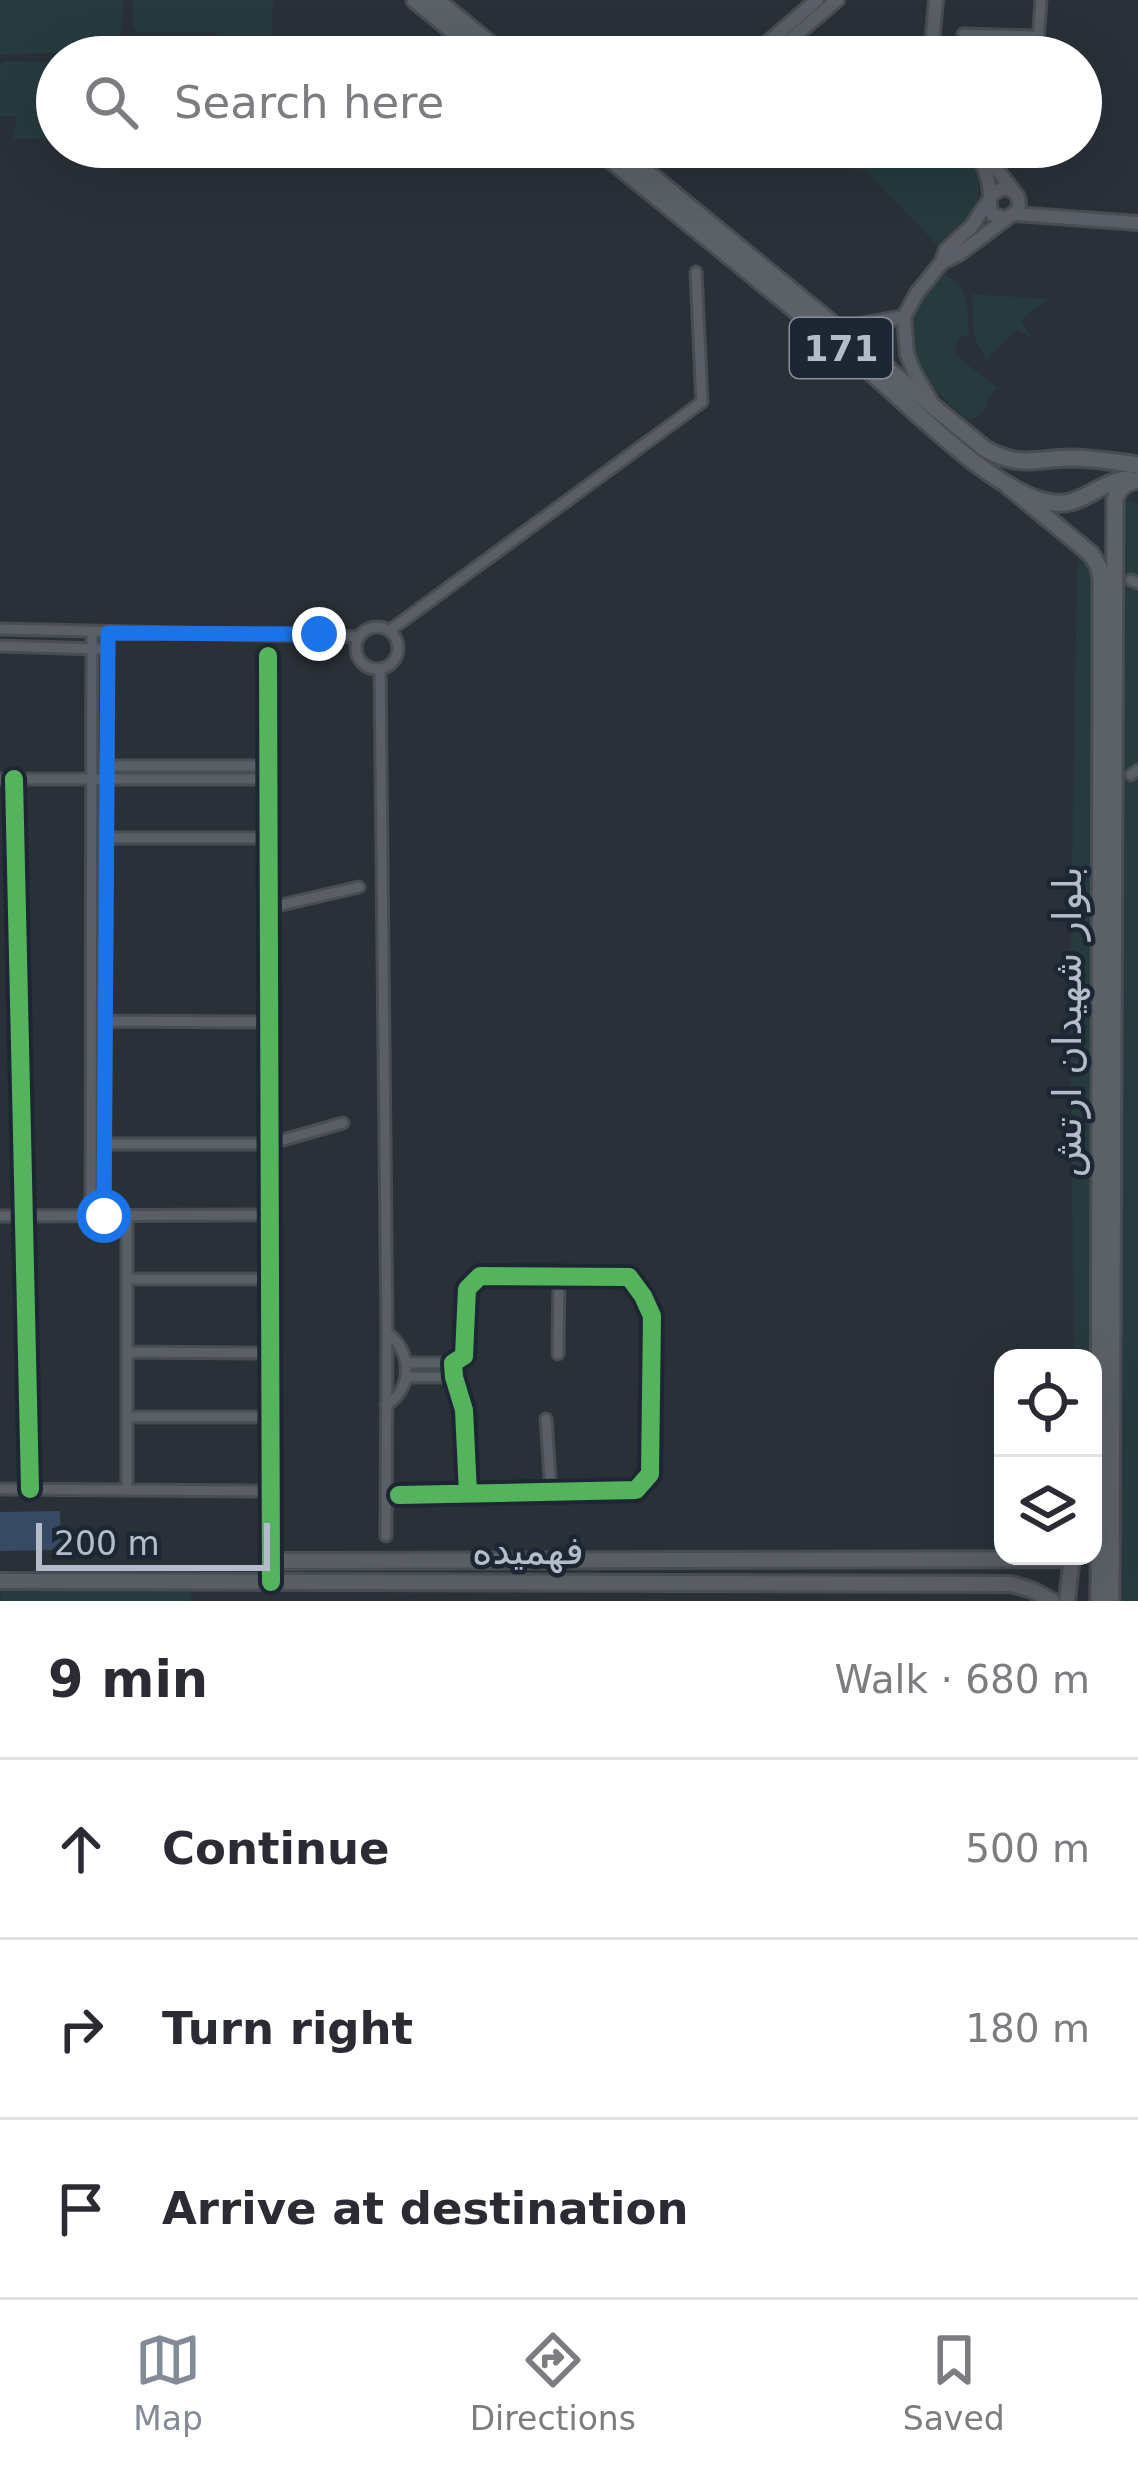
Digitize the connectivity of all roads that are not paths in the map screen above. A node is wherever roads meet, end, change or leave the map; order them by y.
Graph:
1 (415, 0) edge
2 (436, 0) edge
3 (818, 0) edge
4 (836, 0) edge
5 (936, 0) edge
6 (1041, 0) edge
7 (963, 34) dead end
8 (459, 36) edge
9 (480, 36) edge
10 (776, 36) edge
11 (794, 36) edge
12 (933, 36) edge
13 (1038, 36) joint
14 (621, 168) edge
15 (641, 168) edge
16 (984, 168) edge
17 (995, 168) edge
18 (1015, 193) junction
19 (989, 197) junction
20 (1011, 217) junction
21 (1048, 217) junction
22 (1138, 223) edge
23 (942, 262) junction
24 (696, 272) dead end
25 (904, 317) junction
26 (838, 328) junction
27 (939, 411) junction
28 (1138, 464) edge
29 (1138, 480) edge
30 (1006, 485) junction
31 (0, 628) edge
32 (389, 631) junction
33 (92, 632) junction
34 (108, 633) junction
35 (358, 637) junction
36 (0, 646) edge
37 (92, 648) junction
38 (107, 649) junction
39 (268, 656) dead end
40 (380, 669) junction
41 (107, 764) junction
42 (267, 766) junction
43 (0, 778) edge
44 (14, 778) junction
45 (92, 778) junction
46 (107, 778) junction
47 (267, 779) junction
48 (106, 838) junction
49 (268, 838) junction
50 (359, 887) dead end
51 (268, 908) junction
52 (106, 1021) junction
53 (268, 1022) junction
54 (343, 1123) dead end
55 (105, 1144) junction
56 (269, 1144) junction
57 (127, 1215) junction
58 (269, 1215) junction
59 (0, 1216) edge
60 (24, 1216) junction
61 (91, 1216) junction
62 (104, 1216) junction
63 (559, 1277) junction
64 (127, 1279) junction
65 (269, 1280) junction
66 (387, 1333) junction
67 (127, 1352) junction
68 (270, 1353) junction
69 (558, 1354) dead end
70 (406, 1363) junction
71 (453, 1363) junction
72 (406, 1377) junction
73 (454, 1377) junction
74 (386, 1405) junction
75 (127, 1417) junction
76 (270, 1417) junction
77 (546, 1419) dead end
78 (1096, 1457) edge
79 (0, 1489) edge
80 (30, 1489) junction
81 (128, 1490) junction
82 (270, 1491) junction
83 (550, 1492) junction
84 (468, 1493) junction
85 (399, 1495) dead end
86 (386, 1536) dead end
87 (994, 1557) edge
88 (1071, 1565) edge
89 (1098, 1565) edge
90 (271, 1577) junction
91 (0, 1581) edge
92 (1052, 1601) edge
93 (1066, 1601) edge
94 (1099, 1601) edge
95 (1111, 1601) edge

1 - 8 main road
2 - 9 main road
3 - 10 street
4 - 11 street
5 - 12 street
6 - 13 street
7 - 13 street
14 - 30 main road, 171
15 - 26 main road, 171
16 - 19 street
17 - 18 street
18 - 19 street
18 - 20 street
18 - 21 street
19 - 20 street
19 - 23 street
20 - 21 street
20 - 23 street
21 - 22 street
23 - 25 street
24 - 32 street
25 - 26 street
25 - 27 street
26 - 27 main road, 171
27 - 28 main road, 171
29 - 30 main road, 171
29 - 95 main road, بلوار شهیدان ارتش
30 - 78 main road, بلوار شهیدان ارتش / 171
31 - 33 street
32 - 35 street
32 - 40 street
33 - 34 street
33 - 37 street
34 - 35 street
34 - 38 street
35 - 40 street
36 - 37 street
37 - 38 street
37 - 45 street
38 - 41 street
39 - 42 street
40 - 66 street
41 - 42 street
41 - 45 street
41 - 46 street
42 - 47 street
43 - 44 street
44 - 45 street
44 - 60 street
45 - 46 street
45 - 61 street
46 - 47 street
46 - 48 street
47 - 49 street
48 - 49 street
48 - 52 street
49 - 51 street
50 - 51 street
51 - 53 street
52 - 53 street
52 - 55 street
53 - 56 street
54 - 56 street
55 - 56 street
55 - 62 street
56 - 58 street
57 - 58 street
57 - 62 street
57 - 64 street
58 - 65 street
59 - 60 street
60 - 61 street
60 - 80 street
61 - 62 street
63 - 69 street
63 - 71 street
63 - 83 street
64 - 65 street
64 - 67 street
65 - 68 street
66 - 70 street
66 - 74 street
67 - 68 street
67 - 75 street
68 - 76 street
70 - 71 street
70 - 72 street
71 - 73 street
72 - 73 street
72 - 74 street
73 - 84 street
74 - 86 street
75 - 76 street
75 - 81 street
76 - 82 street
77 - 83 street
79 - 80 street
80 - 81 street
81 - 82 street
82 - 90 street
83 - 84 street
84 - 85 street
87 - 90 main road, فهمیده
88 - 93 main road
89 - 94 main road, بلوار شهیدان ارتش / 171
90 - 91 main road, فهمیده
90 - 92 main road, فهمیده

